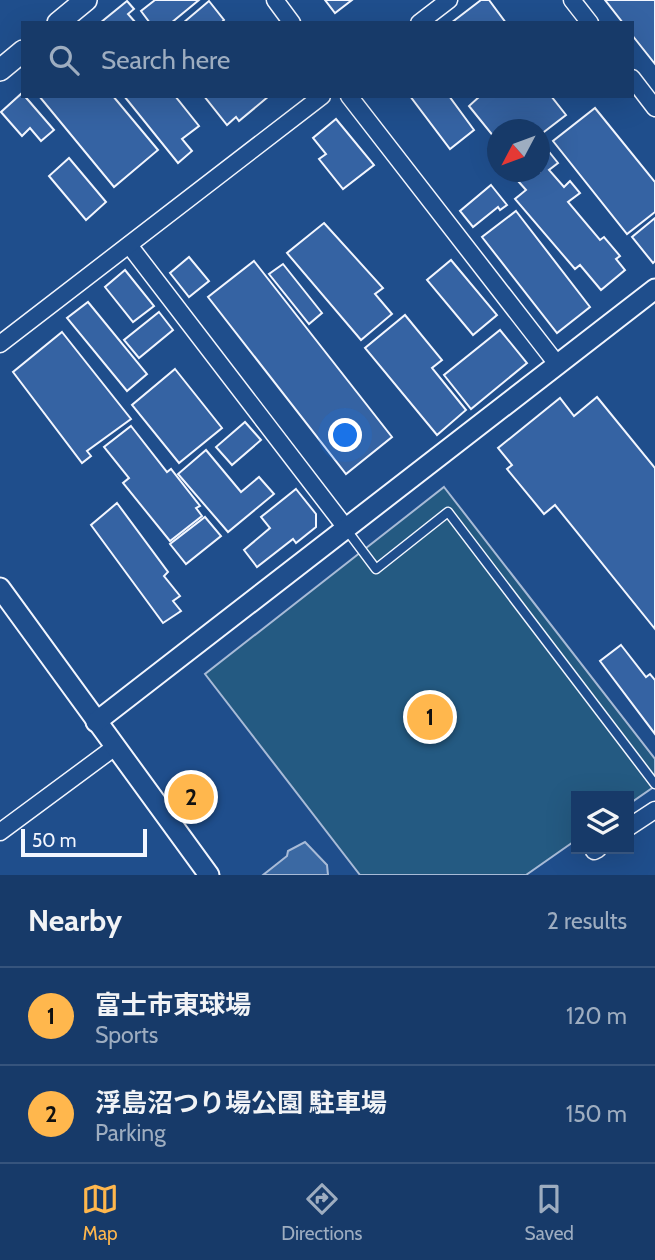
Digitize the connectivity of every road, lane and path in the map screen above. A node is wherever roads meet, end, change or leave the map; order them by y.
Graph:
1 (86, 0) edge
2 (275, 0) edge
3 (449, 0) edge
4 (572, 0) edge
5 (60, 21) edge
6 (291, 21) edge
7 (422, 21) edge
8 (588, 21) edge
9 (21, 53) edge
10 (0, 70) edge
11 (634, 81) edge
12 (319, 98) edge
13 (351, 98) edge
14 (655, 108) edge
15 (129, 245) junction
16 (655, 289) edge
17 (0, 344) edge
18 (557, 364) junction
19 (346, 528) junction
20 (0, 588) edge
21 (96, 722) junction
22 (115, 747) junction
23 (655, 784) edge
24 (655, 810) edge
25 (634, 824) edge
26 (0, 832) edge
27 (209, 875) edge

1 - 5 main road
2 - 6 street
3 - 7 street
4 - 8 street
9 - 10 main road
11 - 14 street
12 - 15 street
13 - 18 street
15 - 17 street
15 - 19 street
16 - 18 street
18 - 19 street
19 - 21 street
19 - 23 lane
20 - 21 street
21 - 22 street
22 - 26 street
22 - 27 street
24 - 25 street

